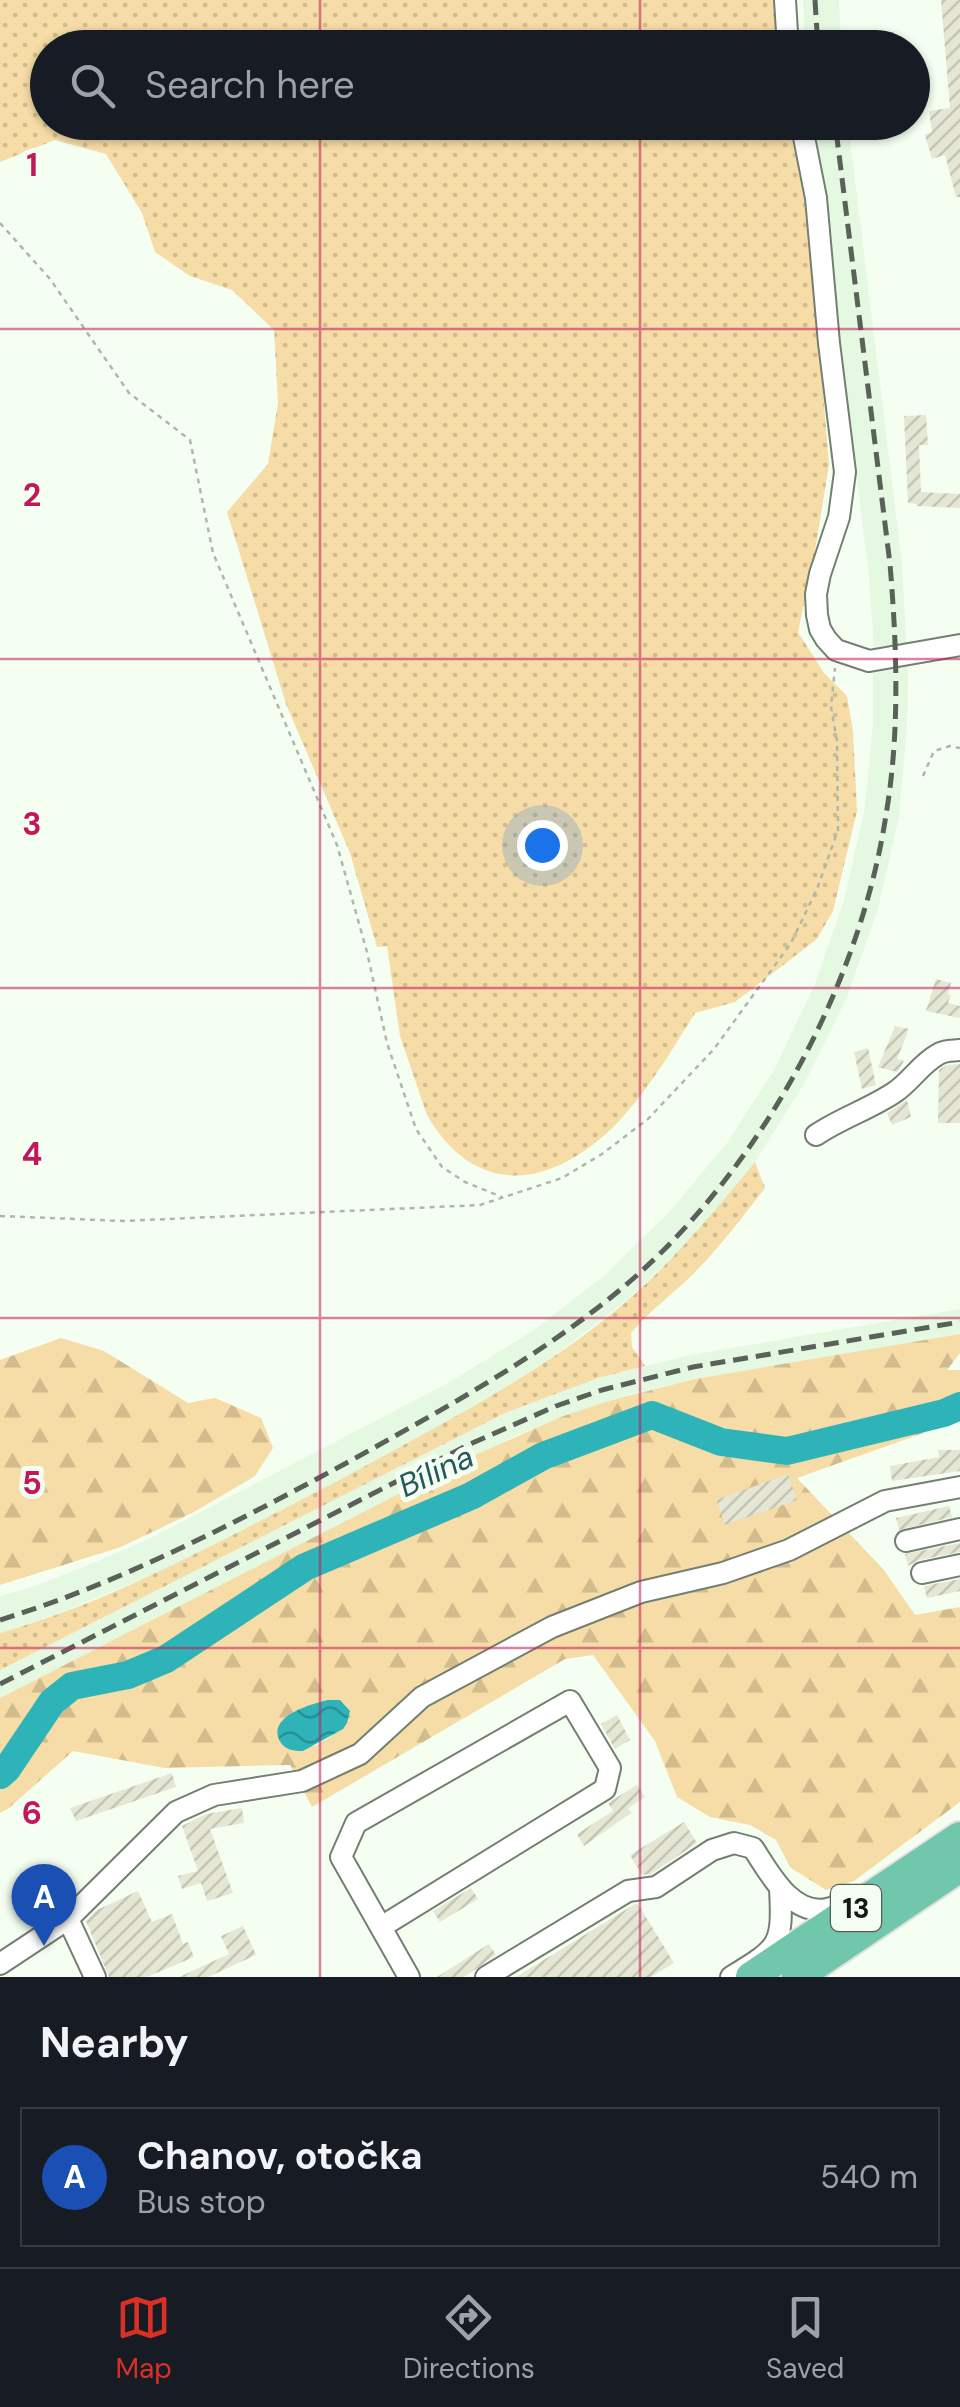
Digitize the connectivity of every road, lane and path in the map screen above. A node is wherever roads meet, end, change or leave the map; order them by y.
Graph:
1 (784, 0) edge
2 (786, 30) edge
3 (804, 140) edge
4 (0, 222) edge
5 (960, 645) edge
6 (836, 650) junction
7 (960, 748) edge
8 (923, 776) dead end
9 (960, 1050) edge
10 (816, 1135) dead end
11 (503, 1198) junction
12 (0, 1216) edge
13 (960, 1487) edge
14 (960, 1528) edge
15 (906, 1541) dead end
16 (960, 1564) edge
17 (922, 1572) dead end
18 (960, 1826) edge
19 (960, 1837) edge
20 (960, 1867) edge
21 (780, 1888) junction
22 (68, 1919) junction
23 (381, 1927) junction
24 (0, 1964) edge
25 (94, 1977) edge
26 (409, 1977) edge
27 (486, 1977) edge
28 (731, 1977) edge
29 (751, 1977) edge
30 (797, 1977) edge

1 - 2 street
3 - 6 street
4 - 11 path
5 - 6 street
6 - 11 path
7 - 8 path
9 - 10 street
11 - 12 path
13 - 22 street
14 - 15 street
16 - 17 street
18 - 21 street
19 - 29 highway, 13
20 - 30 highway, 13
21 - 27 street
21 - 28 street
22 - 24 street
22 - 25 street
23 - 23 street
23 - 26 street

